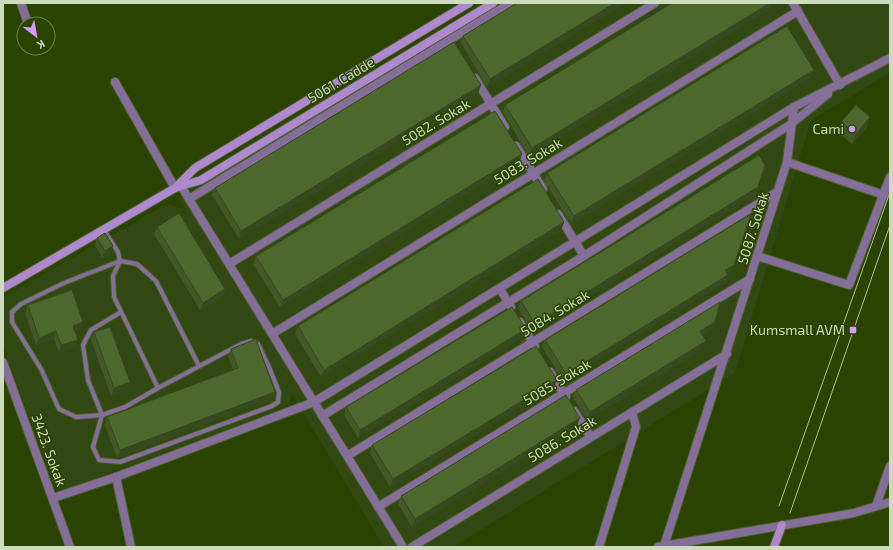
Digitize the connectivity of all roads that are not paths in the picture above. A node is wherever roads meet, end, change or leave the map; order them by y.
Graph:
1 (21, 3) edge
2 (468, 3) edge
3 (493, 3) edge
4 (510, 3) edge
5 (656, 3) edge
6 (793, 3) edge
7 (798, 11) junction
8 (25, 16) edge
9 (451, 39) junction
10 (890, 58) edge
11 (471, 71) edge
12 (116, 82) dead end
13 (840, 85) junction
14 (491, 104) junction
15 (794, 107) junction
16 (791, 124) junction
17 (787, 162) junction
18 (533, 173) junction
19 (890, 177) edge
20 (178, 187) junction
21 (777, 192) junction
22 (884, 195) junction
23 (190, 199) junction
24 (103, 230) junction
25 (576, 242) junction
26 (584, 256) junction
27 (757, 256) junction
28 (120, 261) junction
29 (229, 264) junction
30 (750, 279) junction
31 (3, 288) edge
32 (500, 289) junction
33 (508, 303) junction
34 (121, 312) junction
35 (272, 334) junction
36 (532, 342) junction
37 (727, 354) junction
38 (3, 362) edge
39 (199, 366) junction
40 (158, 388) junction
41 (564, 393) junction
42 (314, 402) junction
43 (632, 412) junction
44 (102, 415) junction
45 (322, 416) junction
46 (591, 437) junction
47 (347, 456) junction
48 (890, 466) edge
49 (116, 477) junction
50 (53, 498) junction
51 (890, 502) edge
52 (876, 506) junction
53 (378, 507) junction
54 (782, 525) junction
55 (661, 546) edge
56 (70, 547) edge
57 (131, 547) edge
58 (403, 547) edge
59 (412, 547) edge
60 (599, 547) edge
61 (774, 547) edge

1 - 8 street
2 - 20 street, 5061. Cadde
3 - 9 street, 5061. Cadde
4 - 9 street
5 - 14 street, 5082. Sokak
6 - 7 street
7 - 13 street
7 - 18 street, 5083. Sokak
9 - 20 street, 5061. Cadde
9 - 23 street
10 - 13 street
11 - 14 street
12 - 20 street
13 - 15 street
13 - 16 street
14 - 18 street
14 - 29 street, 5082. Sokak
15 - 16 street, 5087. Sokak
15 - 25 street
16 - 17 street, 5087. Sokak
16 - 26 street
17 - 21 street, 5087. Sokak
17 - 22 street
18 - 25 street
18 - 35 street, 5083. Sokak
19 - 22 street
20 - 23 street
20 - 24 street
21 - 27 street, 5087. Sokak
21 - 36 street, 5084. Sokak
22 - 27 street
23 - 29 street
24 - 28 lane
24 - 31 street
25 - 26 street
25 - 32 street
26 - 33 street
27 - 30 street, 5087. Sokak
28 - 34 lane
28 - 39 lane
28 - 44 lane
29 - 35 street
30 - 37 street, 5087. Sokak
30 - 41 street, 5085. Sokak
32 - 33 street
32 - 42 street
33 - 36 street
33 - 45 street
34 - 40 lane
34 - 44 lane
35 - 42 street
36 - 41 street
36 - 47 street, 5084. Sokak
37 - 43 street, 5086. Sokak
37 - 55 street, 5087. Sokak
38 - 50 street, 3423. Sokak
39 - 40 lane
39 - 44 lane
40 - 44 lane
41 - 46 street
41 - 53 street, 5085. Sokak
42 - 45 street
42 - 49 street
43 - 46 street, 5086. Sokak
43 - 60 street
45 - 47 street
46 - 59 street, 5086. Sokak
47 - 53 street
48 - 52 street
49 - 50 street
49 - 57 street
50 - 56 street, 3423. Sokak
51 - 52 street
52 - 54 street
53 - 58 street
54 - 55 street
54 - 61 street

